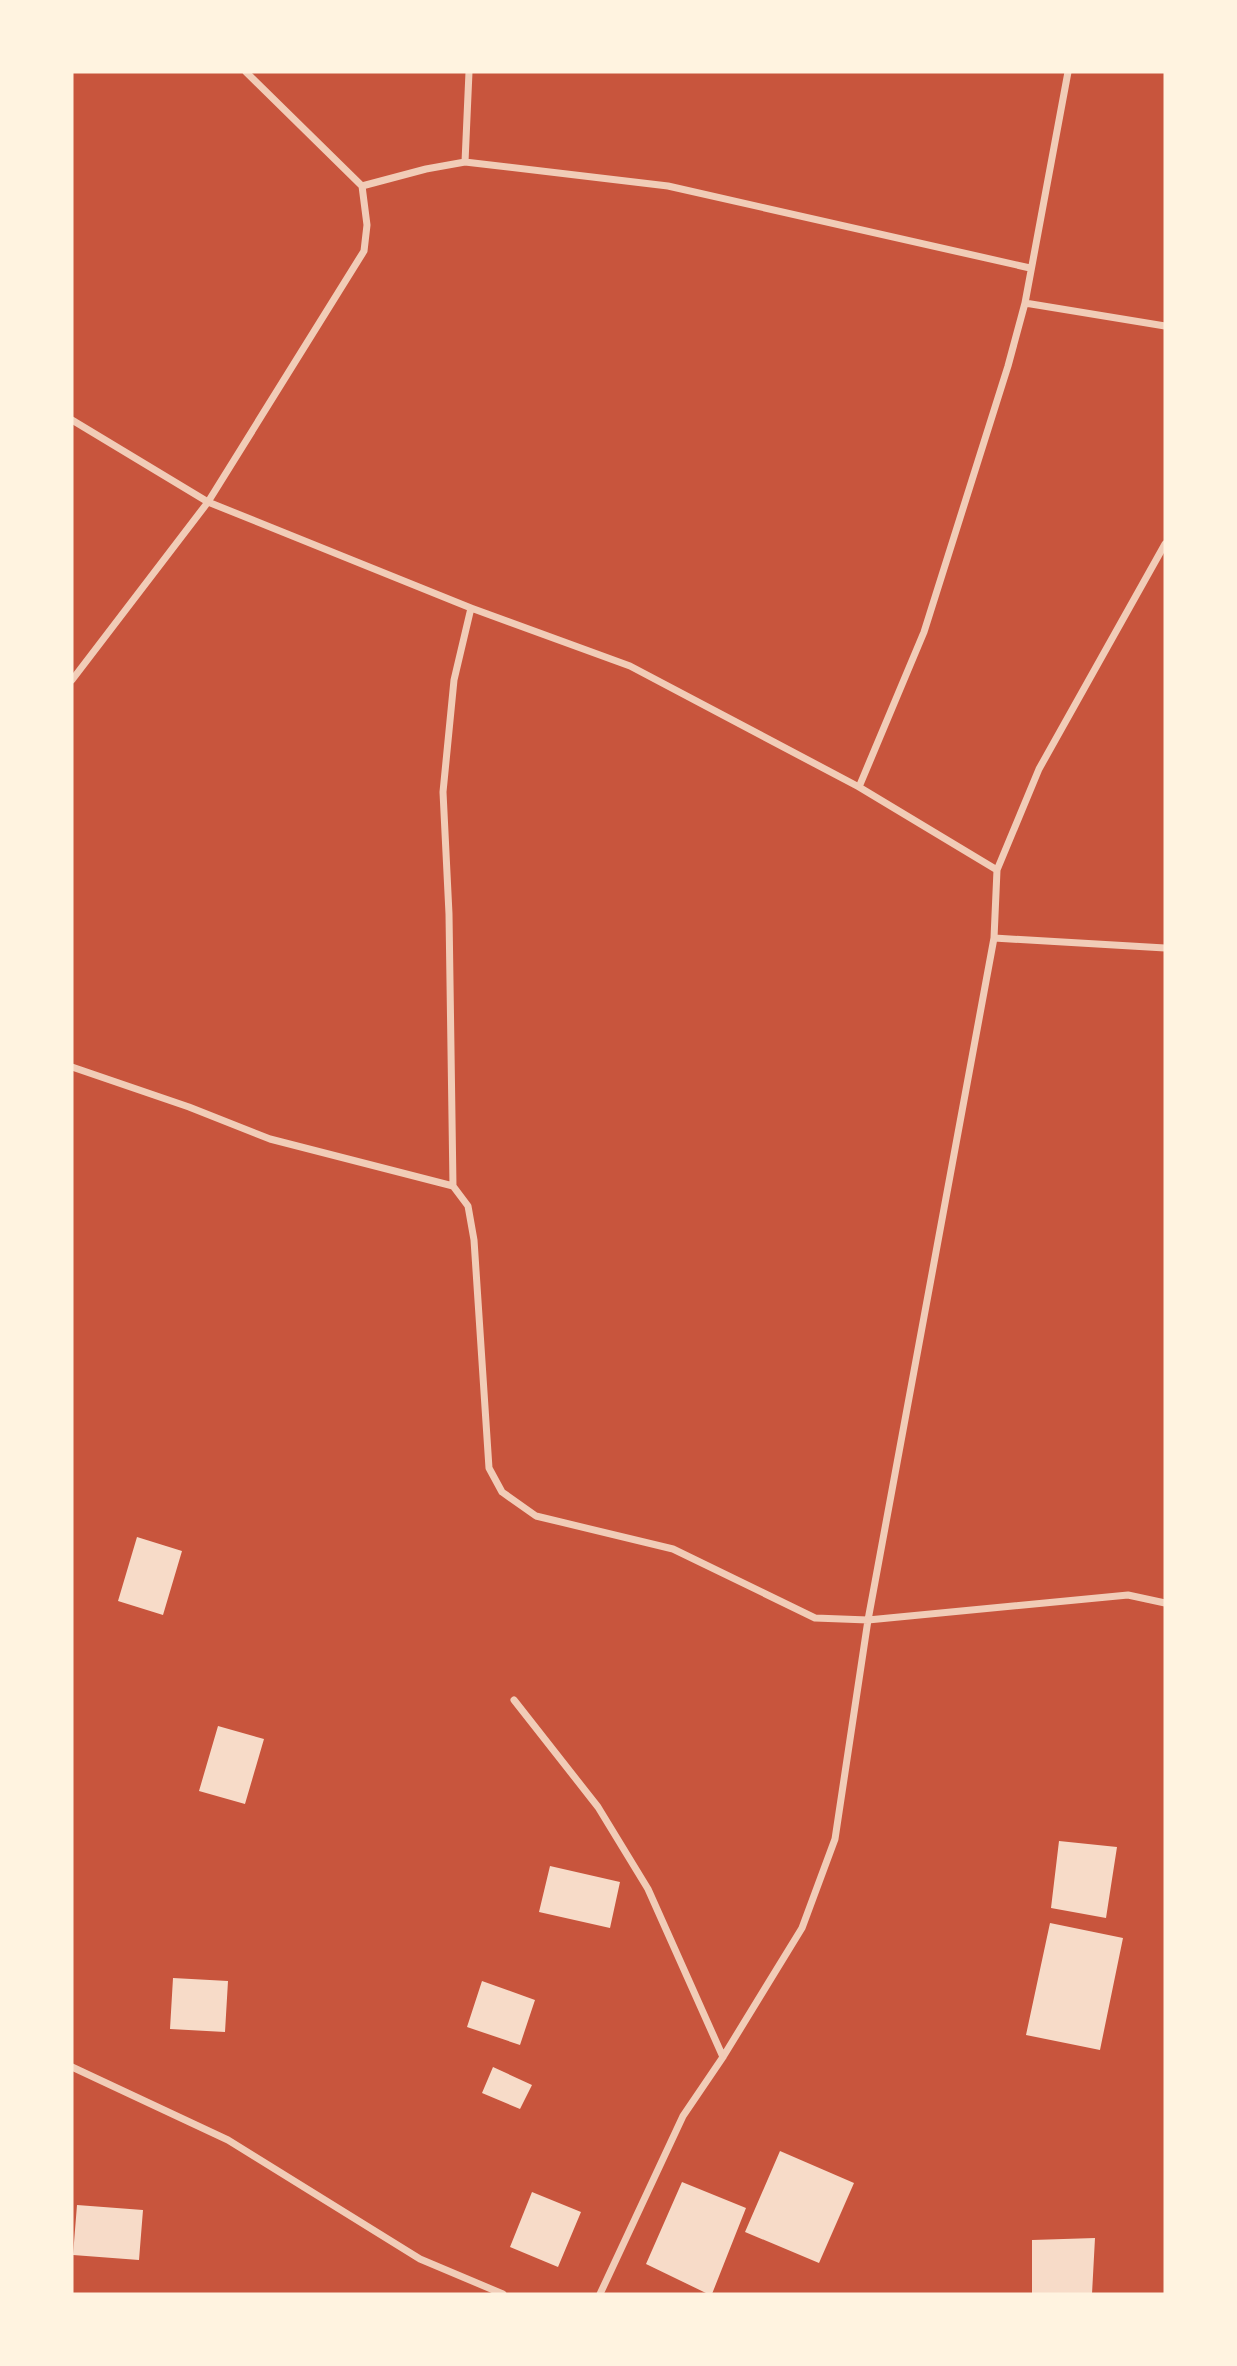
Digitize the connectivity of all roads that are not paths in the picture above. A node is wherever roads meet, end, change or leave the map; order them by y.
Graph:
1 (246, 72) edge
2 (469, 72) edge
3 (1068, 72) edge
4 (466, 162) junction
5 (362, 186) junction
6 (1030, 268) junction
7 (1025, 303) junction
8 (1165, 326) edge
9 (72, 420) edge
10 (208, 502) junction
11 (1165, 544) edge
12 (471, 608) junction
13 (72, 680) edge
14 (859, 787) junction
15 (997, 870) junction
16 (994, 938) junction
17 (1165, 948) edge
18 (72, 1066) edge
19 (453, 1186) junction
20 (1165, 1602) edge
21 (868, 1620) junction
22 (514, 1700) dead end
23 (723, 2056) junction
24 (72, 2067) edge
25 (503, 2294) edge
26 (600, 2294) edge

1 - 5 street
2 - 4 street
3 - 6 street
4 - 5 street
4 - 6 street
5 - 10 street
6 - 7 street
7 - 8 street
7 - 14 street
9 - 10 street
10 - 12 street
10 - 13 street
11 - 15 street
12 - 14 street
12 - 19 street
14 - 15 street
15 - 16 street
16 - 17 street
16 - 21 street
18 - 19 street
19 - 21 street
20 - 21 street
21 - 23 street
22 - 23 street
23 - 26 street
24 - 25 street

